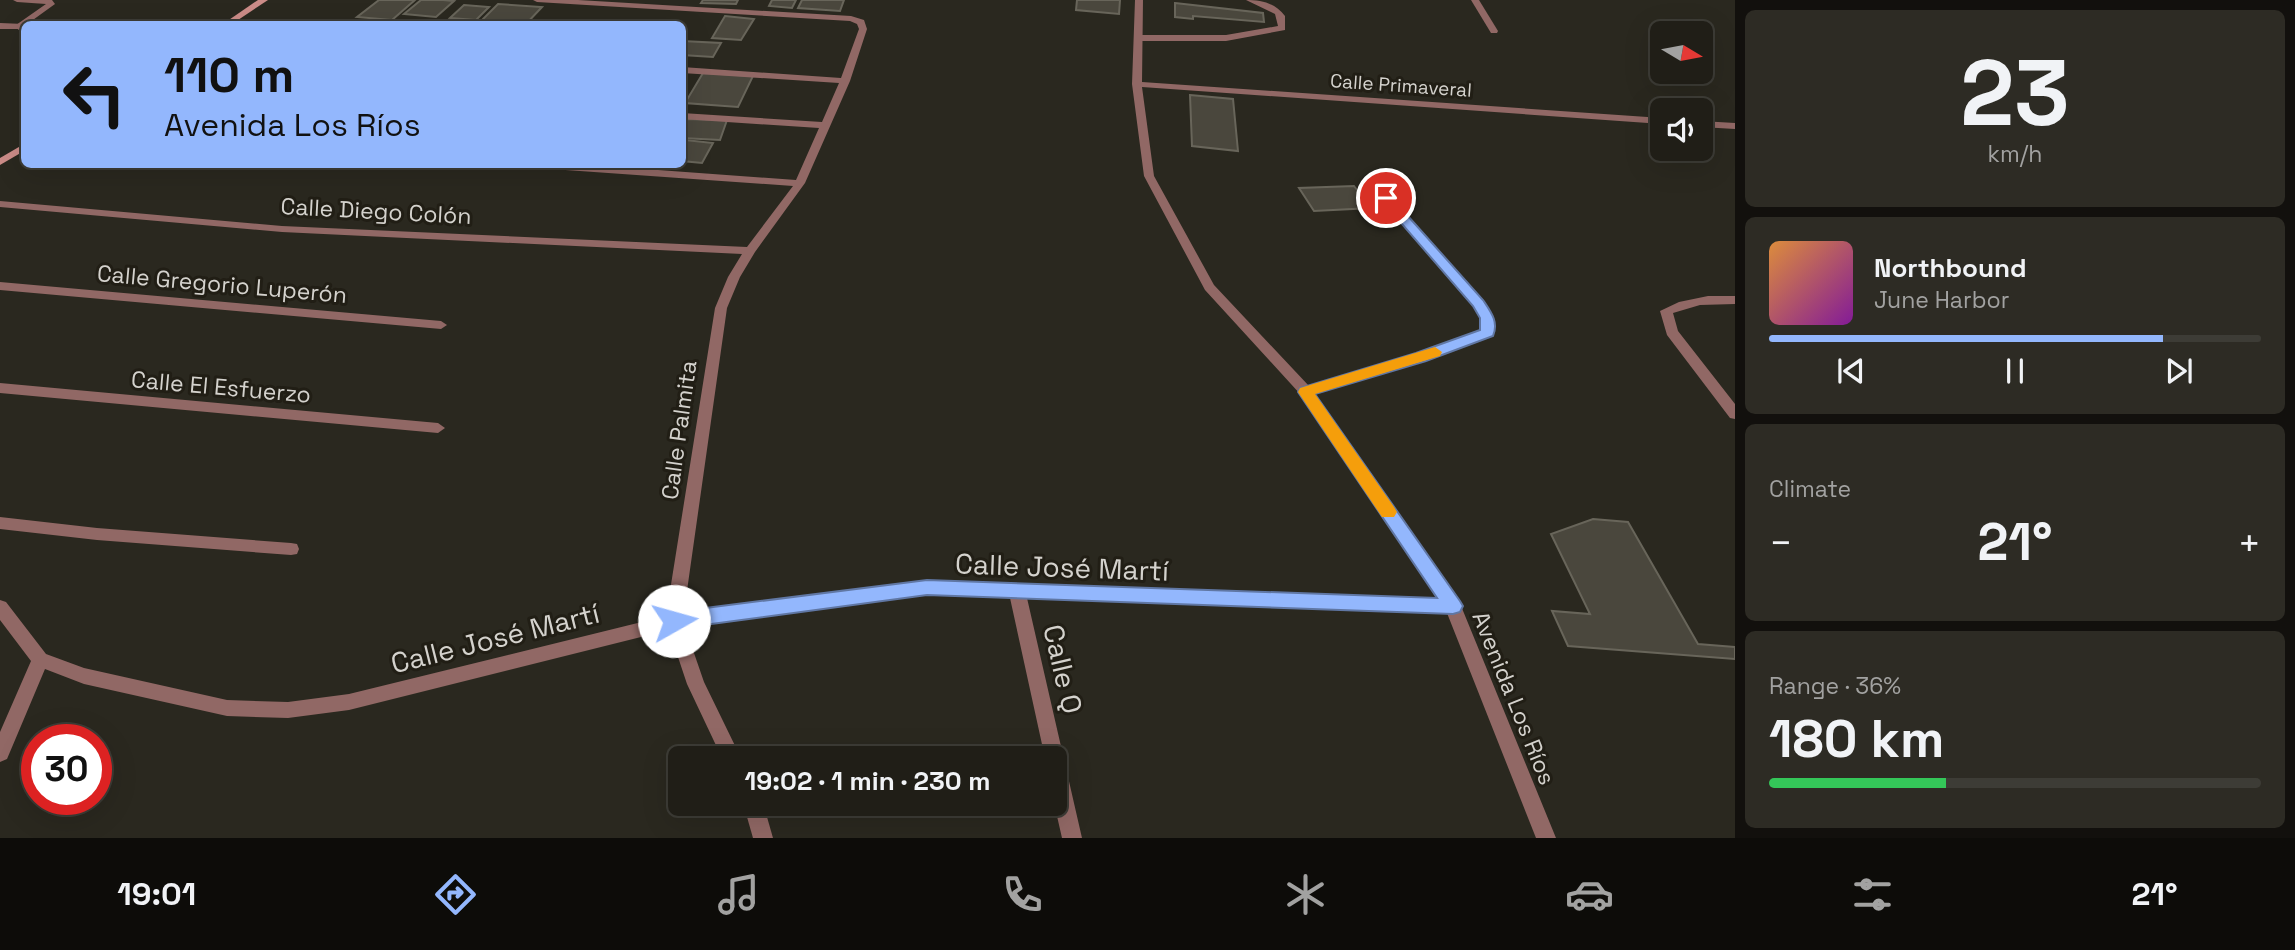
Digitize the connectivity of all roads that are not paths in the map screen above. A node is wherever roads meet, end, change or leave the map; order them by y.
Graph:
1 (18, 0) edge
2 (264, 0) edge
3 (537, 0) edge
4 (1139, 0) edge
5 (1250, 0) edge
6 (1475, 0) edge
7 (30, 21) edge
8 (232, 21) edge
9 (0, 26) edge
10 (21, 27) edge
11 (1493, 31) dead end
12 (1139, 38) junction
13 (686, 70) edge
14 (845, 81) junction
15 (1137, 84) junction
16 (686, 116) edge
17 (1650, 120) edge
18 (825, 125) junction
19 (1713, 125) edge
20 (1735, 127) edge
21 (21, 149) edge
22 (0, 162) edge
23 (581, 168) edge
24 (1370, 179) dead end
25 (800, 183) junction
26 (0, 204) edge
27 (750, 251) junction
28 (0, 286) edge
29 (1735, 300) edge
30 (441, 325) dead end
31 (0, 388) edge
32 (1306, 392) junction
33 (1735, 414) edge
34 (438, 428) dead end
35 (0, 523) edge
36 (290, 549) dead end
37 (1017, 592) junction
38 (1453, 606) junction
39 (0, 607) edge
40 (674, 621) junction
41 (40, 660) junction
42 (726, 746) edge
43 (1051, 746) edge
44 (0, 753) edge
45 (757, 816) edge
46 (1067, 816) edge
47 (763, 838) edge
48 (1072, 838) edge
49 (1546, 838) edge

1 - 7 street
2 - 8 street
3 - 14 street, Calle Palmita
4 - 12 street, Avenida Los Ríos
5 - 12 street
6 - 11 street
9 - 10 street
12 - 15 street, Avenida Los Ríos
13 - 14 street
14 - 18 street, Calle Palmita
15 - 17 street, Calle Primaveral
15 - 32 street, Avenida Los Ríos
16 - 18 street
18 - 25 street, Calle Palmita
19 - 20 street
21 - 22 street
23 - 25 street
24 - 32 street
25 - 27 street, Calle Palmita
26 - 27 street, Calle Diego Colón
27 - 40 street, Calle Palmita
28 - 30 street, Calle Gregorio Luperón
29 - 33 street
31 - 34 street, Calle El Esfuerzo
32 - 38 street, Avenida Los Ríos
35 - 36 street
37 - 38 street, Calle José Martí
37 - 40 street, Calle José Martí
37 - 43 street, Calle Q
38 - 49 street, Avenida Los Ríos
39 - 41 street
40 - 41 street, Calle José Martí
40 - 42 street, Calle Palmita
41 - 44 street
45 - 47 street
46 - 48 street

